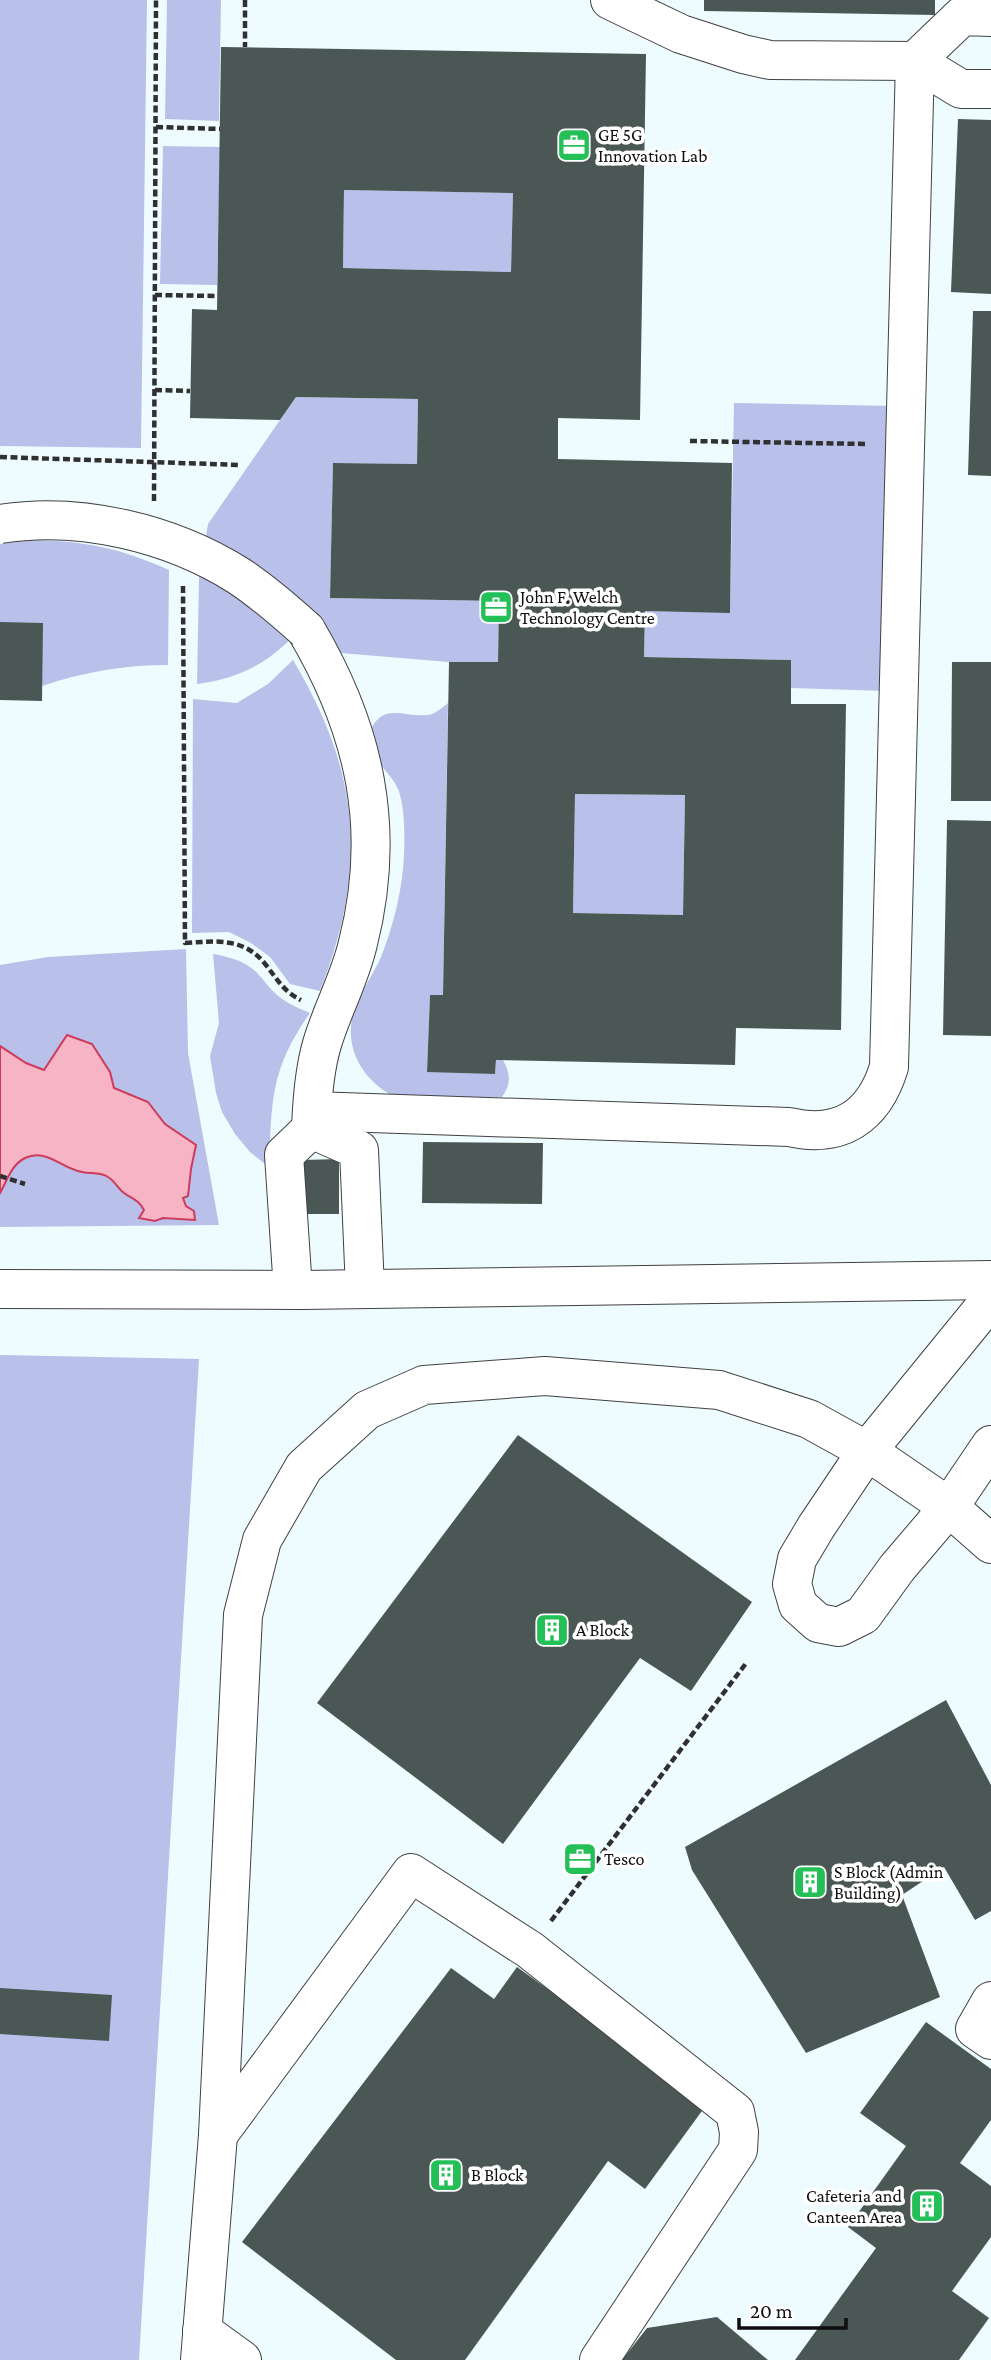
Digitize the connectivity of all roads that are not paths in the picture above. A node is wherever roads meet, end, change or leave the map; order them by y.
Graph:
1 (610, 0) edge
2 (991, 16) edge
3 (915, 61) junction
4 (991, 89) edge
5 (0, 524) edge
6 (311, 1120) junction
7 (991, 1280) edge
8 (0, 1289) edge
9 (365, 1289) junction
10 (293, 1290) junction
11 (991, 1299) edge
12 (991, 1445) edge
13 (867, 1451) junction
14 (949, 1507) junction
15 (991, 1544) edge
16 (991, 2001) edge
17 (991, 2040) edge
18 (218, 2135) junction
19 (201, 2346) edge
20 (242, 2360) edge
21 (599, 2360) edge

1 - 3 street
2 - 3 street
3 - 4 street
3 - 6 street
5 - 6 street, bridge
6 - 9 street
6 - 10 street
7 - 9 street
8 - 10 street
9 - 10 street
11 - 13 street
12 - 14 street
13 - 14 street
13 - 14 street
13 - 18 street
14 - 15 street
16 - 17 street
18 - 19 street
18 - 21 street
19 - 20 street

